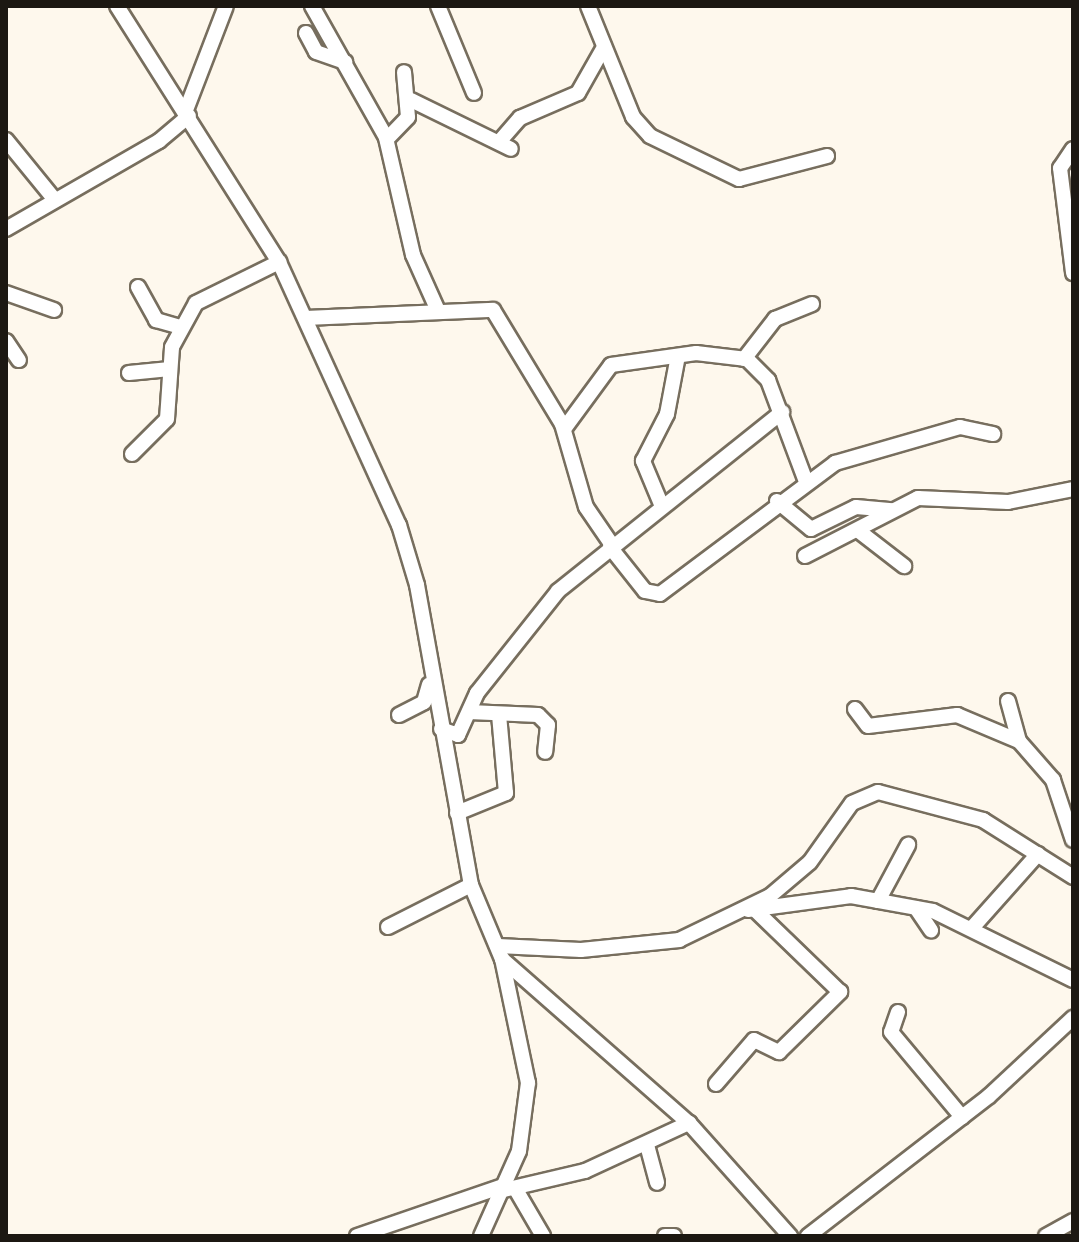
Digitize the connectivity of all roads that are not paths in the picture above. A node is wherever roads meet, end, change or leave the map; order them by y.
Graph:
1 (117, 6) edge
2 (226, 6) edge
3 (312, 6) edge
4 (438, 6) edge
5 (588, 6) edge
6 (306, 33) dead end
7 (604, 47) junction
8 (345, 62) junction
9 (404, 72) dead end
10 (474, 93) dead end
11 (411, 100) junction
12 (188, 113) junction
13 (386, 138) junction
14 (6, 140) edge
15 (1073, 149) edge
16 (827, 156) dead end
17 (55, 200) junction
18 (6, 229) edge
19 (1070, 245) edge
20 (279, 262) junction
21 (1073, 273) edge
22 (138, 287) dead end
23 (6, 293) edge
24 (812, 304) dead end
25 (54, 310) dead end
26 (438, 311) junction
27 (307, 318) junction
28 (180, 327) junction
29 (6, 341) edge
30 (678, 356) junction
31 (744, 359) junction
32 (19, 360) dead end
33 (170, 369) junction
34 (129, 373) dead end
35 (782, 412) junction
36 (564, 429) junction
37 (993, 434) dead end
38 (132, 454) dead end
39 (805, 479) junction
40 (1073, 489) edge
41 (777, 501) junction
42 (661, 504) junction
43 (892, 510) junction
44 (860, 532) junction
45 (611, 546) junction
46 (805, 556) dead end
47 (904, 566) dead end
48 (429, 668) junction
49 (1008, 701) dead end
50 (855, 709) dead end
51 (469, 712) junction
52 (499, 714) junction
53 (399, 715) dead end
54 (441, 729) junction
55 (1019, 741) junction
56 (545, 752) dead end
57 (457, 813) junction
58 (1073, 840) edge
59 (908, 845) dead end
60 (1038, 854) junction
61 (1073, 877) edge
62 (471, 885) junction
63 (878, 901) junction
64 (916, 908) junction
65 (748, 910) junction
66 (388, 927) dead end
67 (972, 928) junction
68 (931, 930) dead end
69 (500, 952) junction
70 (1073, 980) edge
71 (898, 1012) dead end
72 (1071, 1025) edge
73 (716, 1084) dead end
74 (962, 1117) junction
75 (689, 1123) junction
76 (647, 1145) junction
77 (657, 1183) dead end
78 (509, 1188) junction
79 (1073, 1221) edge
80 (400, 1223) junction
81 (357, 1236) edge
82 (389, 1236) edge
83 (481, 1236) edge
84 (543, 1236) edge
85 (665, 1236) edge
86 (674, 1236) edge
87 (790, 1236) edge
88 (808, 1236) edge
89 (1046, 1236) edge

1 - 12 street
2 - 12 street
3 - 8 street
4 - 10 street
5 - 7 street
6 - 8 street
7 - 11 street
7 - 16 street
8 - 13 street
9 - 11 street
11 - 13 street
12 - 17 street
12 - 20 street
13 - 26 street
14 - 17 street
15 - 19 street
17 - 18 street
19 - 21 street
20 - 27 street
20 - 28 street
22 - 28 street
23 - 25 street
24 - 31 street
26 - 27 street
26 - 36 street
27 - 48 street
28 - 33 street
29 - 32 street
30 - 31 street
30 - 36 street
30 - 42 street
31 - 35 street
33 - 34 street
33 - 38 street
35 - 39 street
35 - 42 street
36 - 45 street
37 - 39 street
39 - 41 street
40 - 43 street
41 - 43 street
41 - 45 street
42 - 45 street
43 - 44 street
44 - 46 street
44 - 47 street
45 - 51 street
48 - 53 street
48 - 54 street
49 - 55 street
50 - 55 street
51 - 52 street
51 - 54 street
52 - 56 street
52 - 57 street
54 - 57 street
55 - 58 street
57 - 62 street
59 - 63 street
60 - 61 street
60 - 65 street
60 - 67 street
62 - 66 street
62 - 69 street
63 - 64 street
63 - 65 street
64 - 67 street
64 - 68 street
65 - 69 street
65 - 73 street
67 - 70 street
69 - 75 street
69 - 78 street
71 - 74 street
72 - 74 street
74 - 88 street
75 - 76 street
75 - 87 street
76 - 77 street
76 - 78 street
78 - 80 street
78 - 83 street
78 - 84 street
79 - 89 street
80 - 81 street
80 - 82 street
85 - 86 street

